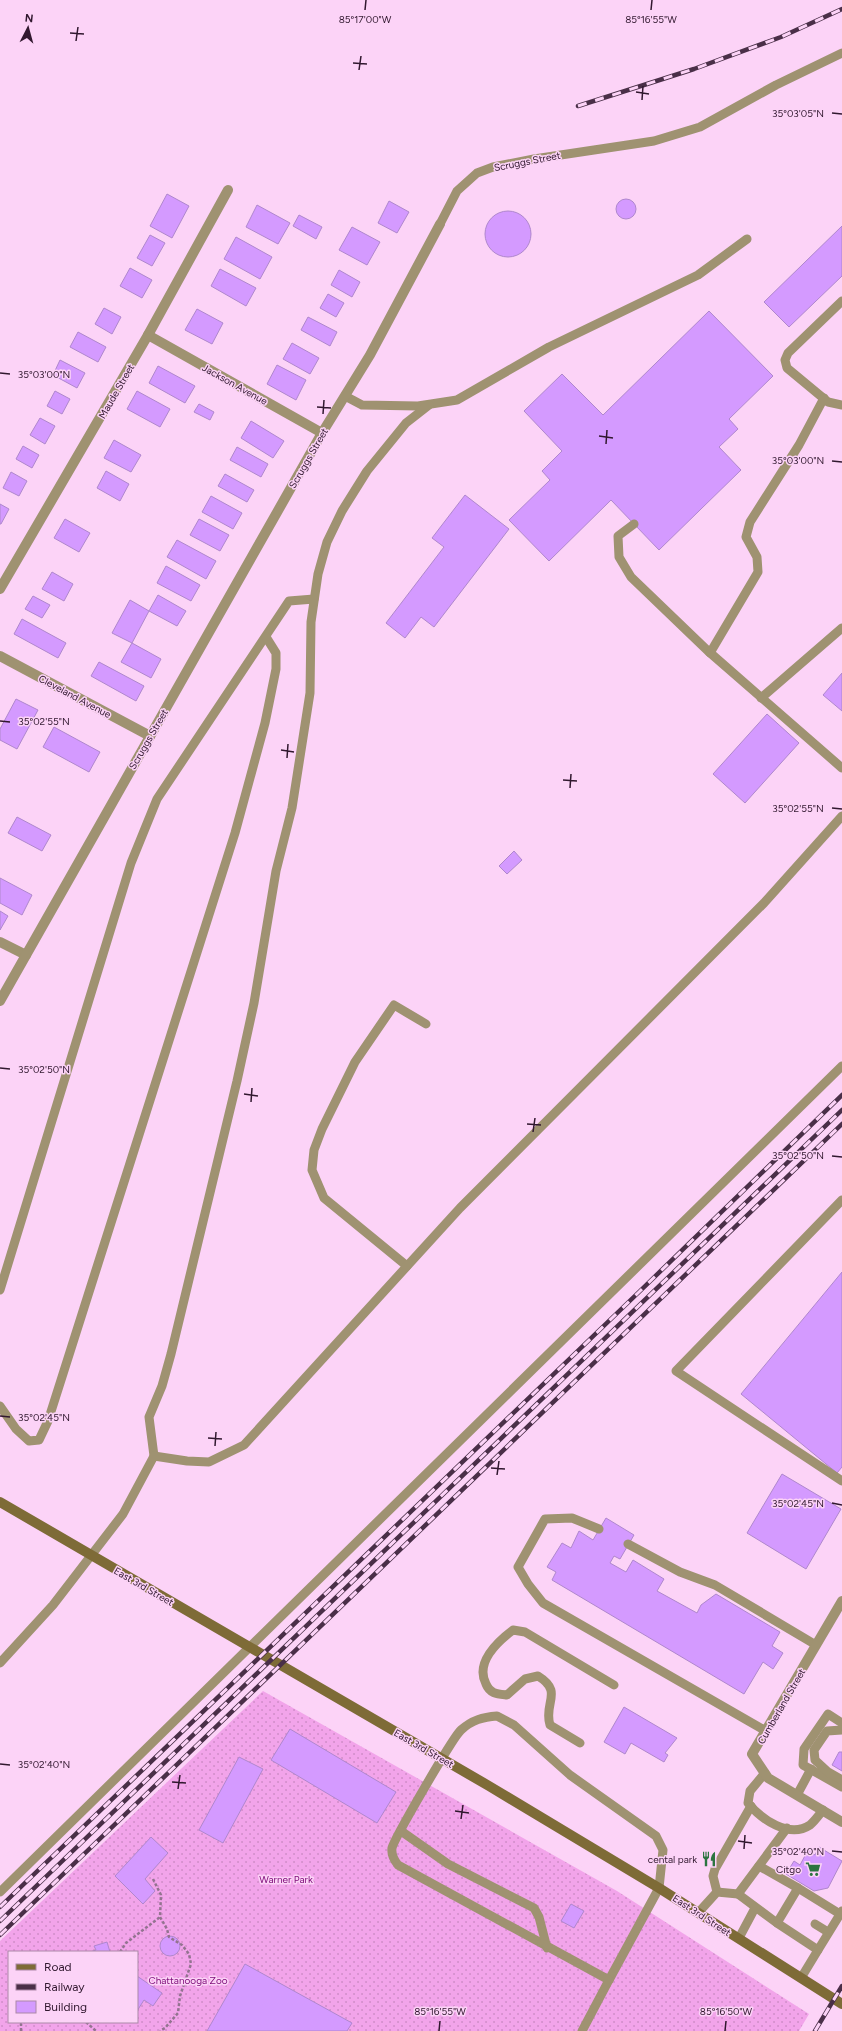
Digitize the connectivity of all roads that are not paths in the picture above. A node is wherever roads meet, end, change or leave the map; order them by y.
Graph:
1 (842, 53) edge
2 (228, 190) dead end
3 (440, 224) joint
4 (747, 239) dead end
5 (842, 301) edge
6 (148, 335) junction
7 (345, 396) junction
8 (824, 398) junction
9 (842, 404) edge
10 (429, 405) junction
11 (322, 433) junction
12 (634, 524) dead end
13 (0, 589) edge
14 (314, 599) junction
15 (842, 628) edge
16 (266, 637) junction
17 (710, 653) junction
18 (0, 656) edge
19 (761, 698) junction
20 (150, 736) junction
21 (842, 768) edge
22 (842, 816) edge
23 (0, 942) edge
24 (26, 955) junction
25 (0, 1001) edge
26 (426, 1024) dead end
27 (842, 1066) edge
28 (842, 1200) edge
29 (407, 1266) junction
30 (0, 1290) edge
31 (0, 1406) edge
32 (154, 1456) junction
33 (842, 1481) edge
34 (0, 1502) edge
35 (599, 1529) dead end
36 (628, 1544) dead end
37 (842, 1601) edge
38 (816, 1645) junction
39 (0, 1663) edge
40 (614, 1685) dead end
41 (842, 1723) edge
42 (842, 1730) edge
43 (766, 1731) junction
44 (580, 1743) dead end
45 (811, 1769) junction
46 (765, 1773) junction
47 (842, 1780) edge
48 (842, 1788) edge
49 (797, 1795) junction
50 (751, 1806) junction
51 (823, 1810) junction
52 (842, 1822) edge
53 (787, 1828) junction
54 (401, 1831) junction
55 (759, 1866) junction
56 (659, 1888) junction
57 (798, 1888) junction
58 (0, 1892) edge
59 (717, 1892) junction
60 (738, 1894) junction
61 (755, 1908) junction
62 (787, 1908) junction
63 (841, 1912) edge
64 (698, 1913) junction
65 (795, 1913) dead end
66 (777, 1923) junction
67 (815, 1924) dead end
68 (828, 1932) junction
69 (739, 1938) junction
70 (547, 1948) junction
71 (818, 1950) junction
72 (801, 1978) junction
73 (609, 1980) junction
74 (842, 2004) edge
75 (582, 2031) edge

1 - 3 lane, Scruggs Street
2 - 6 street, Maude Street
3 - 7 street, Scruggs Street
4 - 10 lane
5 - 8 lane
6 - 11 street, Jackson Avenue
6 - 13 street, Maude Street
7 - 10 lane
7 - 11 street, Scruggs Street
8 - 9 lane
8 - 17 lane
10 - 14 lane
11 - 20 street, Scruggs Street
12 - 17 lane
14 - 16 lane
14 - 32 lane
15 - 19 lane
16 - 30 lane
16 - 31 lane
17 - 19 lane
18 - 20 street, Cleveland Avenue
19 - 21 lane
20 - 24 street, Scruggs Street
22 - 29 lane
23 - 24 street
24 - 25 street, Scruggs Street
26 - 29 lane
27 - 58 lane
28 - 33 lane
29 - 32 lane
32 - 39 lane
34 - 56 main road, East 3rd Street
35 - 43 lane
36 - 38 lane
37 - 38 street, Cumberland Street
38 - 43 street, Cumberland Street
40 - 44 lane
41 - 45 lane
42 - 47 lane
43 - 46 street, Cumberland Street
45 - 48 lane
45 - 49 lane
46 - 49 street, Cumberland Street
46 - 50 lane
49 - 51 street, Cumberland Street
50 - 53 lane
50 - 59 lane
51 - 52 street, Cumberland Street
51 - 53 lane
53 - 55 lane
54 - 56 lane
54 - 70 lane
54 - 70 lane
55 - 57 lane
55 - 60 lane
56 - 64 main road, East 3rd Street
56 - 73 lane
57 - 62 lane
57 - 63 lane
59 - 60 lane
59 - 64 lane
60 - 61 lane
61 - 66 lane
61 - 69 lane
62 - 65 lane
62 - 66 lane
63 - 68 lane
64 - 69 main road, East 3rd Street
66 - 71 lane
67 - 68 lane
68 - 71 lane
69 - 72 main road, East 3rd Street
70 - 73 lane
71 - 72 lane
72 - 74 main road, East 3rd Street
73 - 75 lane

